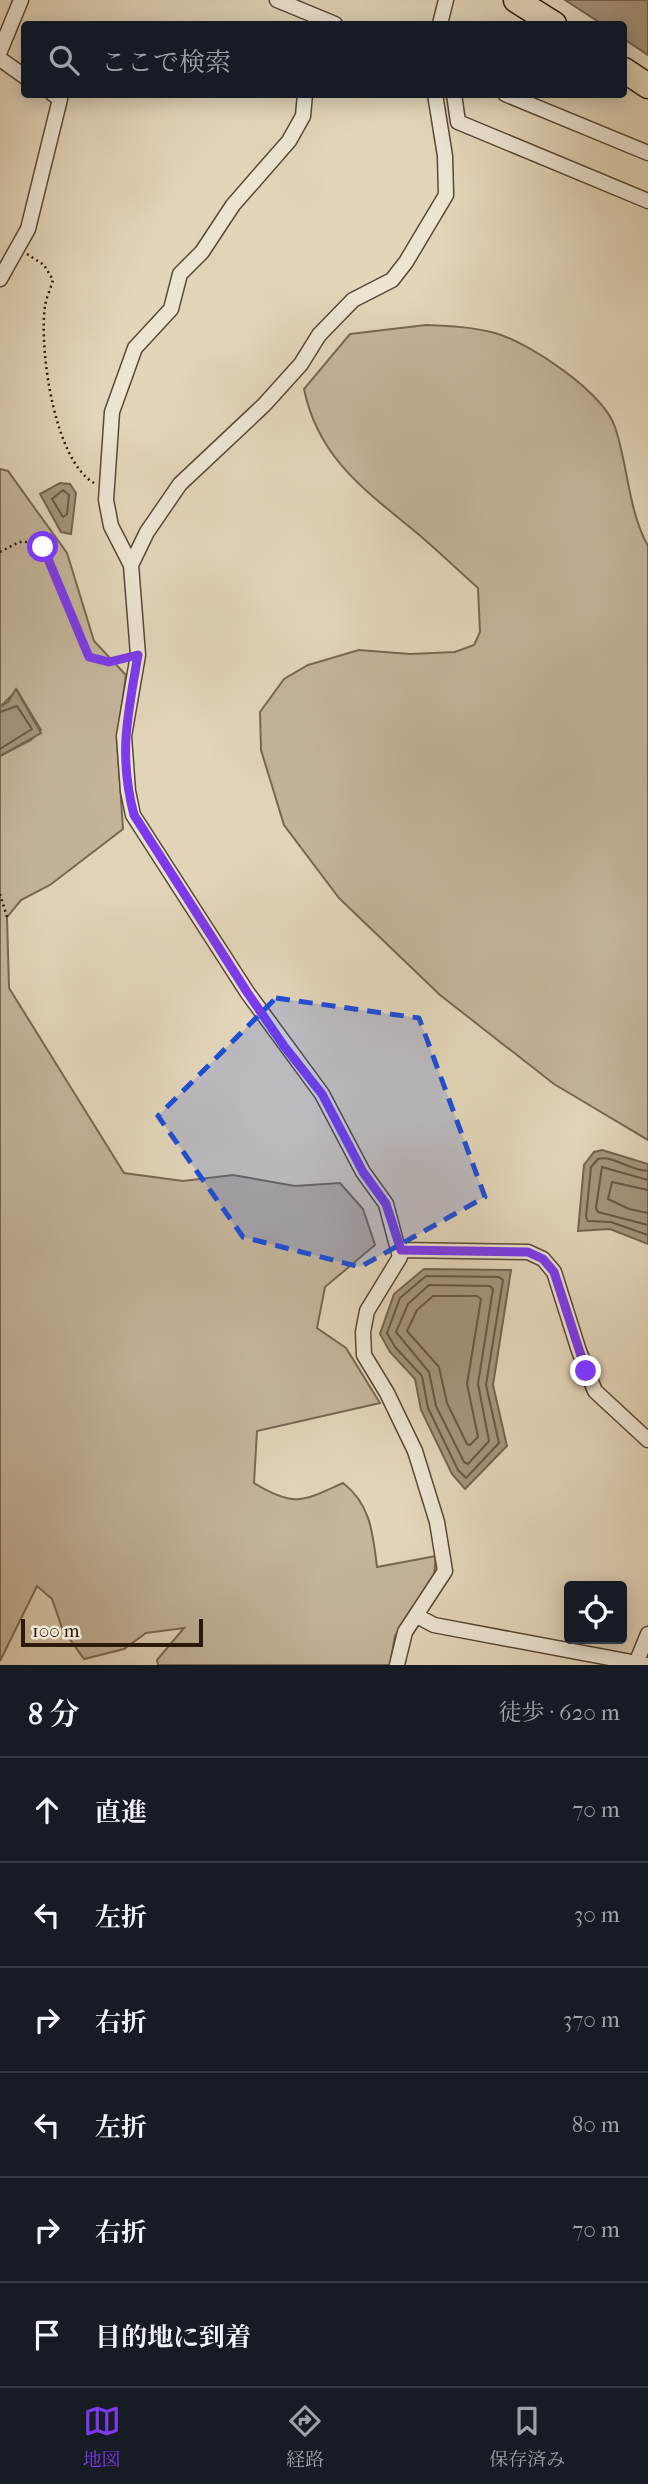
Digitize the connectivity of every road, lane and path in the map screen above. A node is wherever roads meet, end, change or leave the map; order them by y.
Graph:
1 (21, 0) edge
2 (277, 0) edge
3 (446, 0) edge
4 (516, 0) edge
5 (325, 21) edge
6 (441, 21) edge
7 (549, 21) edge
8 (0, 51) edge
9 (0, 59) edge
10 (627, 72) edge
11 (21, 74) edge
12 (648, 86) edge
13 (58, 98) edge
14 (305, 98) edge
15 (436, 98) edge
16 (455, 98) edge
17 (515, 98) edge
18 (648, 153) edge
19 (648, 201) edge
20 (18, 248) junction
21 (0, 279) edge
22 (106, 491) junction
23 (0, 552) edge
24 (131, 565) junction
25 (138, 655) junction
26 (0, 894) edge
27 (7, 917) dead end
28 (401, 1250) junction
29 (648, 1440) edge
30 (417, 1616) junction
31 (648, 1634) edge
32 (642, 1663) edge
33 (397, 1665) edge

1 - 8 street
2 - 5 street
3 - 6 street
4 - 7 highway
9 - 11 street
10 - 12 highway
13 - 20 street
14 - 22 street
15 - 24 street
16 - 19 street
17 - 18 street
20 - 21 street
20 - 22 path
22 - 24 street
23 - 25 path
24 - 25 street
25 - 28 street
26 - 27 path
28 - 29 street
28 - 30 street
30 - 32 street
30 - 33 street
31 - 32 street

